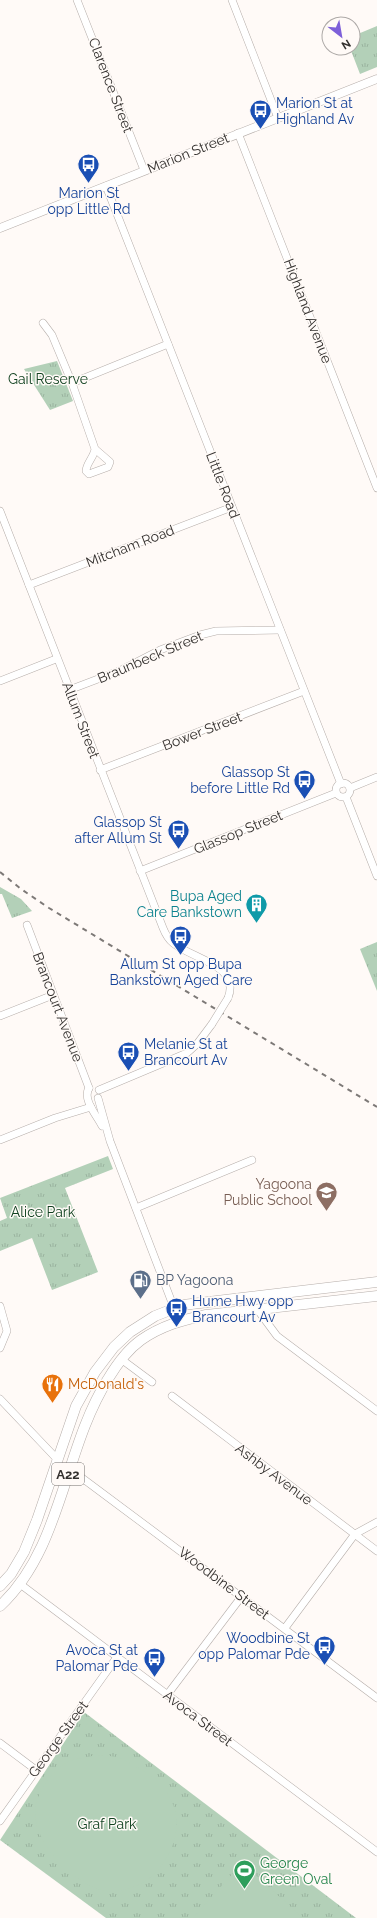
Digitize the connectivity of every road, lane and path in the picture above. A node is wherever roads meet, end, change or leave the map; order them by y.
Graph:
1 (78, 0) edge
2 (232, 0) edge
3 (377, 79) edge
4 (278, 118) junction
5 (238, 133) junction
6 (144, 170) junction
7 (106, 186) junction
8 (0, 228) edge
9 (43, 324) dead end
10 (168, 344) junction
11 (72, 384) junction
12 (95, 449) dead end
13 (377, 488) edge
14 (232, 507) junction
15 (0, 511) edge
16 (29, 585) junction
17 (280, 630) junction
18 (56, 659) junction
19 (0, 681) edge
20 (69, 690) junction
21 (304, 691) junction
22 (100, 770) junction
23 (377, 777) edge
24 (341, 784) junction
25 (350, 788) junction
26 (336, 793) junction
27 (346, 797) junction
28 (140, 871) junction
29 (377, 876) edge
30 (27, 926) dead end
31 (52, 995) junction
32 (0, 1016) edge
33 (89, 1088) junction
34 (99, 1090) junction
35 (88, 1096) junction
36 (98, 1098) junction
37 (91, 1107) junction
38 (0, 1140) edge
39 (110, 1141) junction
40 (252, 1160) dead end
41 (136, 1208) junction
42 (377, 1282) edge
43 (377, 1296) edge
44 (0, 1306) edge
45 (174, 1308) junction
46 (257, 1309) junction
47 (179, 1321) junction
48 (0, 1348) edge
49 (121, 1360) junction
50 (152, 1382) dead end
51 (172, 1396) dead end
52 (0, 1399) edge
53 (377, 1411) edge
54 (58, 1460) junction
55 (70, 1469) junction
56 (377, 1522) edge
57 (355, 1534) junction
58 (377, 1551) edge
59 (20, 1584) junction
60 (0, 1586) edge
61 (242, 1596) junction
62 (0, 1606) edge
63 (285, 1628) junction
64 (117, 1657) junction
65 (167, 1695) junction
66 (377, 1698) edge
67 (0, 1743) edge
68 (36, 1770) junction
69 (0, 1821) edge
70 (377, 1852) edge

1 - 6 street, Clarence Street
2 - 4 street
3 - 4 main road, Marion Street
4 - 5 main road, Marion Street
5 - 6 main road, Marion Street
5 - 13 street, Highland Avenue
6 - 7 main road, Marion Street
7 - 8 main road, Marion Street
7 - 10 street, Little Road
9 - 11 street
10 - 11 street
10 - 14 street, Little Road
11 - 12 street
14 - 16 street, Mitcham Road
14 - 17 street, Little Road
15 - 16 street, Allum Street
16 - 18 street, Allum Street
17 - 20 street, Braunbeck Street
17 - 21 street, Little Road
18 - 19 street
18 - 20 street, Allum Street
20 - 22 street, Allum Street
21 - 22 street, Bower Street
21 - 24 street, Little Road
22 - 28 street, Allum Street
23 - 25 street
24 - 25 street
24 - 26 street
25 - 27 street
26 - 27 street
26 - 28 street, Glassop Street
27 - 29 street
28 - 34 street, Allum Street, bridge
30 - 31 street, Brancourt Avenue
31 - 32 street
31 - 33 street, Brancourt Avenue
33 - 34 street
33 - 35 street
34 - 36 street
35 - 36 street
35 - 37 street
36 - 39 street
37 - 38 street
37 - 39 street
39 - 41 street
40 - 41 street
41 - 45 street
42 - 45 highway, A22
43 - 46 highway, A22
44 - 48 street
45 - 47 street
45 - 54 highway, A22
46 - 47 highway, A22
46 - 53 street
47 - 49 highway, A22
49 - 50 street
49 - 55 highway, A22
51 - 57 street, Ashby Avenue
52 - 54 street
54 - 60 highway, A22
55 - 59 highway, A22
55 - 61 street, Woodbine Street
56 - 57 street
57 - 58 street, Ashby Avenue
57 - 63 street
59 - 62 highway, A22
59 - 64 street, Avoca Street
61 - 63 street, Woodbine Street
61 - 65 street
63 - 66 street, Woodbine Street
64 - 65 street, Avoca Street
64 - 68 street, George Street
65 - 70 street, Avoca Street
67 - 68 street
68 - 69 street, George Street

